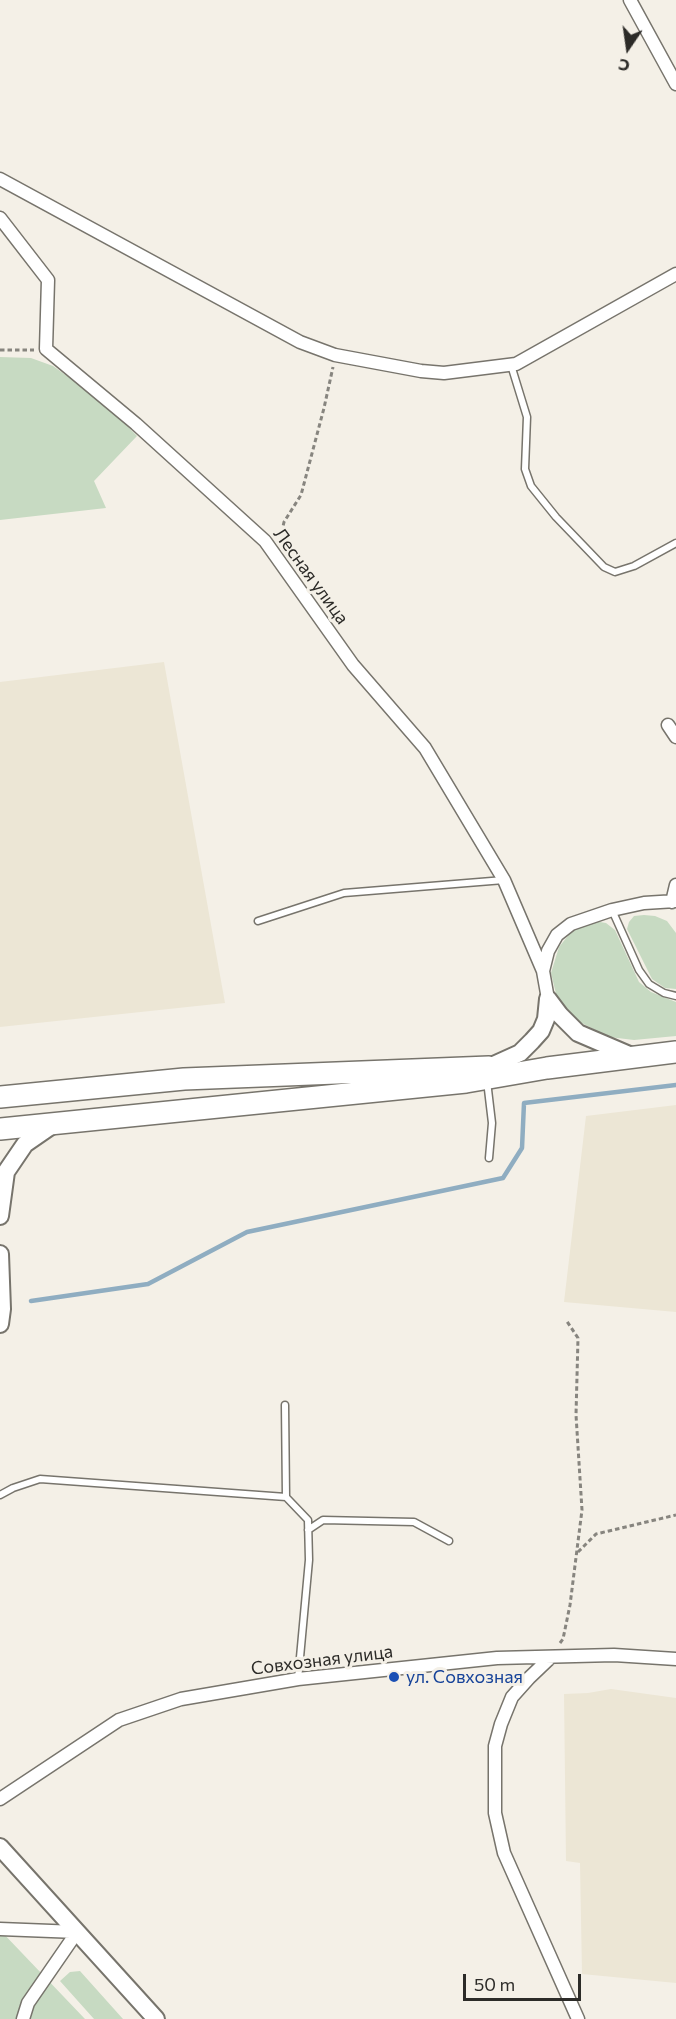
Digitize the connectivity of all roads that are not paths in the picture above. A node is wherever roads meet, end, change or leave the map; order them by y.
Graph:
1 (630, 0) edge
2 (676, 84) edge
3 (0, 179) edge
4 (0, 218) edge
5 (676, 274) edge
6 (511, 364) junction
7 (676, 543) edge
8 (668, 725) dead end
9 (676, 736) edge
10 (504, 880) junction
11 (676, 885) edge
12 (675, 903) edge
13 (612, 910) junction
14 (258, 921) dead end
15 (543, 970) junction
16 (676, 996) edge
17 (549, 999) junction
18 (676, 1052) edge
19 (634, 1056) junction
20 (488, 1073) junction
21 (0, 1097) edge
22 (54, 1124) junction
23 (0, 1129) edge
24 (489, 1158) dead end
25 (0, 1216) edge
26 (0, 1254) edge
27 (0, 1324) edge
28 (285, 1405) dead end
29 (0, 1495) edge
30 (286, 1497) junction
31 (308, 1530) junction
32 (449, 1541) dead end
33 (551, 1657) junction
34 (676, 1659) edge
35 (298, 1679) junction
36 (0, 1799) edge
37 (0, 1847) edge
38 (0, 1929) edge
39 (77, 1932) junction
40 (23, 2019) edge
41 (156, 2019) edge
42 (578, 2019) edge

1 - 2 street
3 - 6 street
4 - 10 street, Лесная улица
5 - 6 street
6 - 7 lane
8 - 9 street
10 - 14 lane
10 - 15 street, Лесная улица
11 - 12 street
12 - 13 street
13 - 15 street
13 - 16 lane
15 - 17 street, Лесная улица
17 - 19 street
17 - 20 street
18 - 19 highway
19 - 20 highway
20 - 21 highway
20 - 22 highway
20 - 24 lane
22 - 23 highway
22 - 25 street
26 - 27 street
28 - 30 lane
29 - 30 lane
30 - 31 lane
31 - 32 lane
31 - 35 lane
33 - 34 street, Совхозная улица
33 - 35 street, Совхозная улица
33 - 42 street
35 - 36 street, Совхозная улица
37 - 39 street
38 - 39 street
39 - 40 street
39 - 41 street

